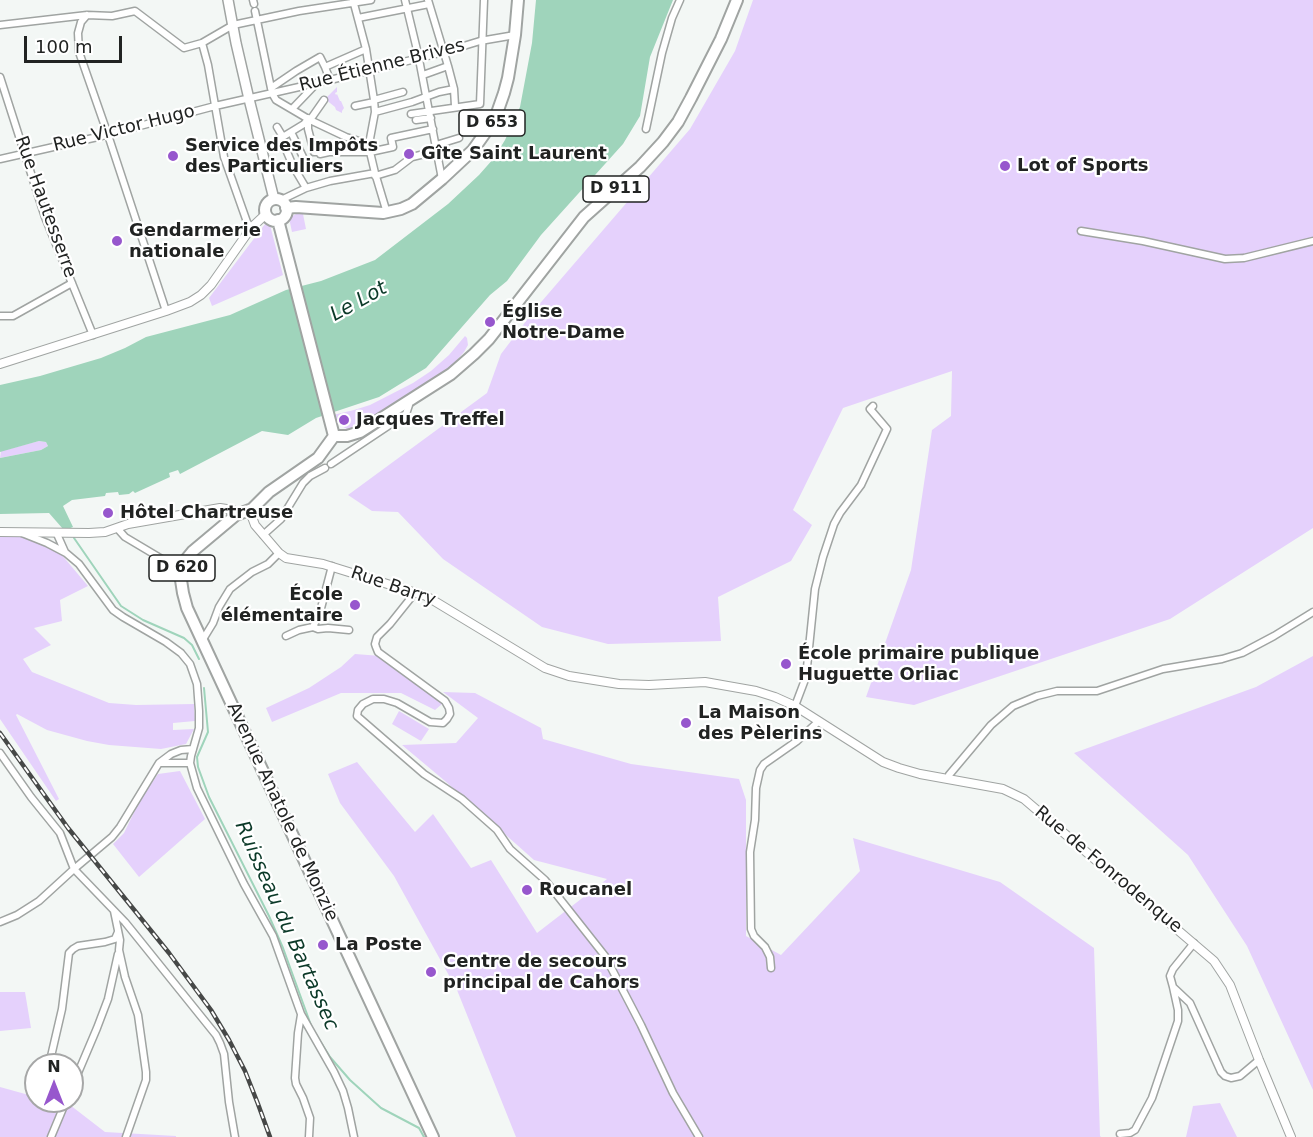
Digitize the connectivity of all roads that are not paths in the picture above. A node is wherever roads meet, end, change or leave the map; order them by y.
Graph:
1 (228, 0) edge
2 (372, 0) edge
3 (405, 0) edge
4 (484, 0) edge
5 (518, 0) edge
6 (680, 0) edge
7 (354, 2) edge
8 (429, 2) edge
9 (735, 3) edge
10 (254, 5) edge
11 (407, 9) junction
12 (87, 15) junction
13 (358, 18) junction
14 (257, 20) junction
15 (0, 25) edge
16 (232, 25) junction
17 (515, 35) junction
18 (483, 41) junction
19 (203, 47) junction
20 (366, 49) junction
21 (444, 52) junction
22 (419, 58) junction
23 (448, 66) junction
24 (325, 67) junction
25 (368, 70) junction
26 (423, 75) junction
27 (0, 77) edge
28 (330, 80) junction
29 (316, 83) junction
30 (454, 89) junction
31 (271, 91) junction
32 (403, 92) dead end
33 (427, 98) junction
34 (249, 99) junction
35 (324, 100) dead end
36 (374, 101) junction
37 (355, 105) dead end
38 (215, 106) junction
39 (455, 106) junction
40 (292, 109) junction
41 (430, 110) junction
42 (375, 112) junction
43 (411, 114) dead end
44 (481, 114) dead end
45 (431, 118) junction
46 (309, 119) junction
47 (416, 120) dead end
48 (490, 126) junction
49 (277, 127) dead end
50 (433, 129) junction
51 (646, 129) dead end
52 (291, 132) junction
53 (108, 135) junction
54 (283, 137) junction
55 (459, 138) dead end
56 (369, 148) junction
57 (436, 148) junction
58 (25, 154) junction
59 (303, 157) dead end
60 (0, 159) edge
61 (375, 175) junction
62 (442, 179) junction
63 (306, 188) junction
64 (280, 202) junction
65 (387, 213) junction
66 (266, 214) junction
67 (278, 220) junction
68 (251, 228) junction
69 (1081, 231) dead end
70 (1313, 242) edge
71 (72, 283) junction
72 (166, 311) junction
73 (0, 315) edge
74 (93, 335) junction
75 (0, 364) edge
76 (408, 401) junction
77 (873, 406) dead end
78 (334, 436) junction
79 (252, 509) junction
80 (236, 514) junction
81 (117, 528) junction
82 (0, 532) edge
83 (22, 533) junction
84 (60, 534) junction
85 (262, 535) junction
86 (53, 545) junction
87 (66, 553) junction
88 (279, 554) junction
89 (332, 566) junction
90 (182, 568) junction
91 (413, 592) junction
92 (1313, 612) edge
93 (313, 627) junction
94 (349, 630) dead end
95 (286, 636) dead end
96 (202, 641) junction
97 (795, 706) junction
98 (819, 721) junction
99 (193, 749) junction
100 (0, 753) edge
101 (159, 763) junction
102 (190, 763) junction
103 (948, 779) junction
104 (74, 869) junction
105 (114, 910) junction
106 (0, 922) edge
107 (118, 932) junction
108 (1194, 943) junction
109 (119, 950) junction
110 (771, 968) dead end
111 (1173, 987) junction
112 (302, 1014) junction
113 (52, 1053) edge
114 (84, 1056) edge
115 (1258, 1060) junction
116 (61, 1113) edge
117 (1120, 1134) dead end
118 (51, 1137) edge
119 (126, 1137) edge
120 (235, 1137) edge
121 (309, 1137) edge
122 (354, 1137) edge
123 (433, 1137) edge
124 (699, 1137) edge
125 (1291, 1137) edge

1 - 16 main road
2 - 7 street
3 - 11 street
4 - 18 street
5 - 17 main road, D 653
6 - 51 street
7 - 13 street
7 - 14 street
8 - 11 street
8 - 21 street
9 - 76 main road, D 911
10 - 14 street
11 - 13 street
11 - 22 street
12 - 15 street
12 - 19 street
12 - 53 street
13 - 20 street
14 - 16 street
14 - 31 street
16 - 19 street
16 - 34 main road
17 - 18 street, Rue Étienne Brives
17 - 48 main road, D 653
18 - 21 street, Rue Étienne Brives
18 - 39 street
19 - 38 street
20 - 24 street
20 - 25 street
21 - 22 street, Rue Étienne Brives
21 - 23 street
22 - 25 street, Rue Étienne Brives
22 - 26 street
23 - 26 street
23 - 30 street
24 - 28 street
24 - 31 street
25 - 28 street, Rue Étienne Brives
25 - 36 street
26 - 33 street
27 - 58 street, Rue Hautesserre
28 - 29 street, Rue Étienne Brives
29 - 31 street, Rue Étienne Brives
29 - 40 street
30 - 33 street
30 - 39 street
31 - 34 street, Rue Étienne Brives
31 - 40 street
32 - 36 street
33 - 41 street
33 - 42 street
34 - 38 street, Rue Victor Hugo
34 - 64 main road
35 - 46 street
36 - 37 street
36 - 42 street
38 - 53 street, Rue Victor Hugo
38 - 68 street
39 - 41 street
40 - 46 street
41 - 43 street
41 - 45 street
42 - 56 street
44 - 48 street
45 - 47 street
45 - 50 street
46 - 52 street
46 - 56 street
46 - 56 street
48 - 62 main road, D 653
49 - 54 street
50 - 56 street
50 - 57 street
52 - 54 street
52 - 59 street
53 - 58 street, Rue Victor Hugo
53 - 72 street
54 - 63 street
55 - 57 street
56 - 61 street
57 - 61 street
57 - 62 street
58 - 60 street, Rue Victor Hugo
58 - 71 street, Rue Hautesserre
61 - 63 street
61 - 65 street
62 - 65 main road, D 653
63 - 64 street
64 - 65 main road, D 653
64 - 66 main road
64 - 67 main road
66 - 67 main road
66 - 68 street
67 - 78 main road
68 - 72 street
69 - 70 street
71 - 73 street
71 - 74 street, Rue Hautesserre
72 - 74 street
74 - 75 street
76 - 78 main road, D 911
76 - 85 street
77 - 97 street
78 - 79 main road, D 620
79 - 80 main road, D 620
79 - 85 street
80 - 81 street
80 - 90 main road, D 620
81 - 84 street
81 - 90 street
82 - 83 street
83 - 84 street
83 - 86 street
84 - 86 street
84 - 87 street
85 - 88 street
86 - 87 street
87 - 99 street
88 - 89 street, Rue Barry
88 - 96 street
89 - 91 street, Rue Barry
89 - 93 street
90 - 96 main road, Avenue Anatole de Monzie / D 620
91 - 97 street, Rue Barry
91 - 124 street
92 - 103 street
93 - 94 street
93 - 95 street
96 - 123 main road, Avenue Anatole de Monzie / D 620
97 - 98 street, Rue de Fonrodenque
98 - 103 street, Rue de Fonrodenque
98 - 110 street
99 - 101 street
99 - 102 street
100 - 104 street
101 - 102 street
101 - 104 street
102 - 112 street
103 - 108 street, Rue de Fonrodenque
104 - 105 street
104 - 106 street
105 - 107 street
105 - 120 street
107 - 109 street
107 - 113 street
108 - 111 street
108 - 115 street, Rue de Fonrodenque
109 - 114 street
109 - 119 street
111 - 115 street
111 - 117 street
112 - 121 street
112 - 122 street
115 - 125 street, Rue de Fonrodenque
116 - 118 street

